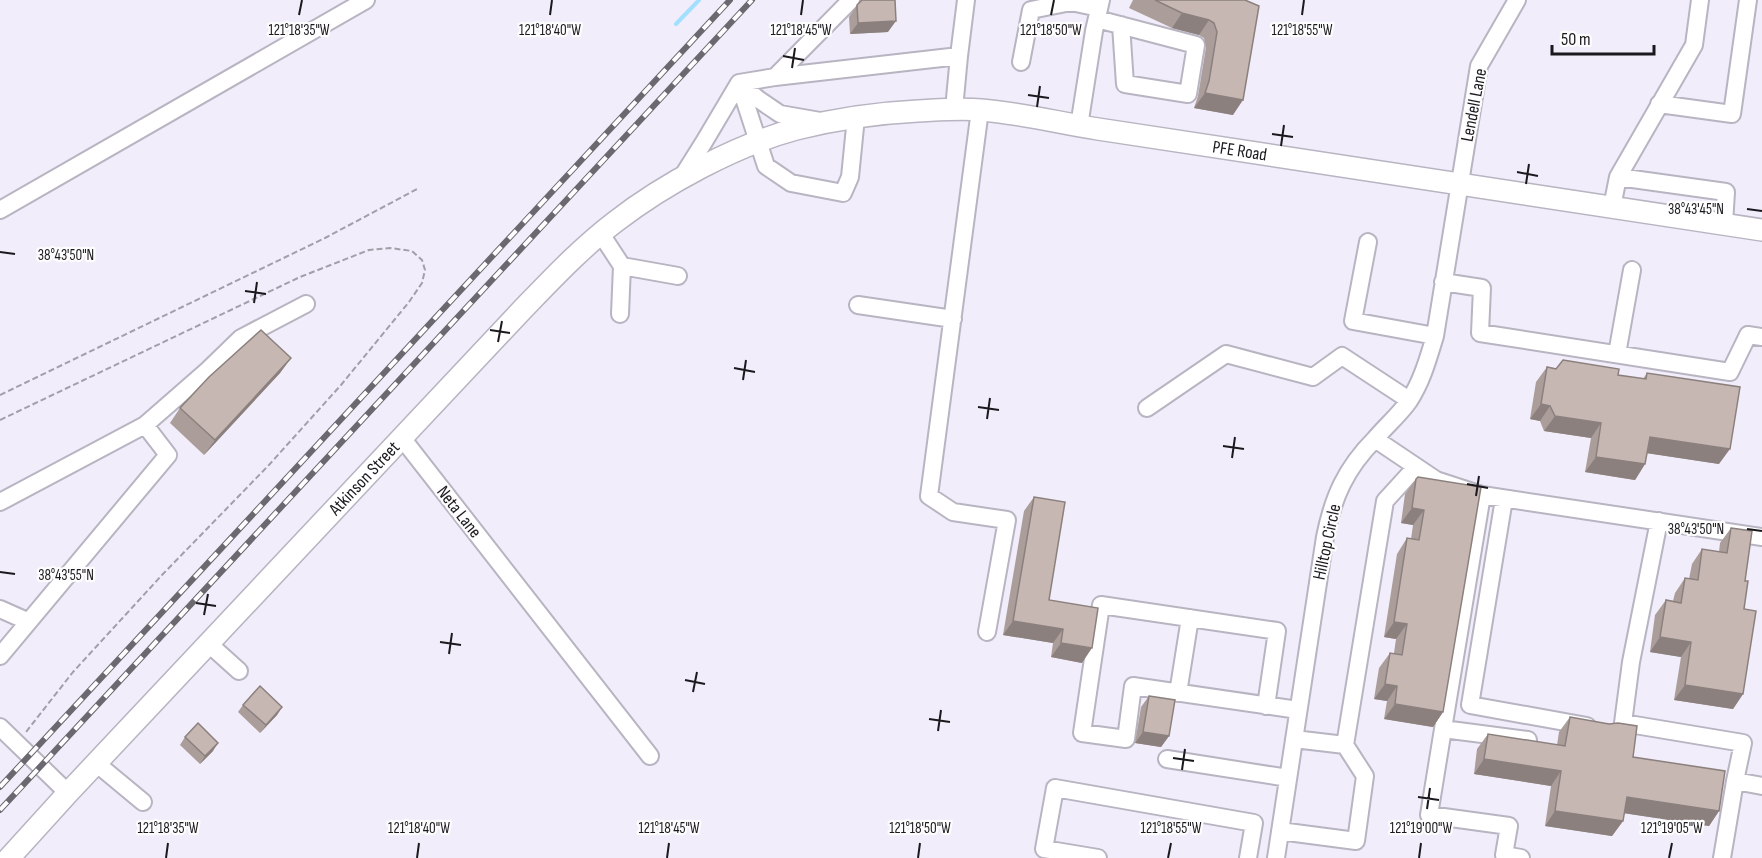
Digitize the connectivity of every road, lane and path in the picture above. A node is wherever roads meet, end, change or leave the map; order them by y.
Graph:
1 (366, 0) edge
2 (851, 0) edge
3 (966, 0) edge
4 (1518, 0) edge
5 (1700, 0) edge
6 (1748, 0) edge
7 (1099, 9) edge
8 (1121, 25) junction
9 (959, 56) junction
10 (1021, 62) dead end
11 (775, 77) junction
12 (739, 83) junction
13 (1659, 104) junction
14 (954, 109) junction
15 (980, 110) junction
16 (856, 117) junction
17 (828, 122) junction
18 (1079, 126) junction
19 (757, 143) junction
20 (1618, 177) junction
21 (680, 180) junction
22 (1459, 183) junction
23 (417, 189) dead end
24 (1612, 207) junction
25 (0, 210) edge
26 (1724, 224) junction
27 (1762, 230) edge
28 (601, 234) junction
29 (1368, 242) dead end
30 (622, 266) junction
31 (1632, 270) dead end
32 (678, 276) dead end
33 (1443, 282) junction
34 (306, 304) dead end
35 (858, 305) dead end
36 (620, 314) dead end
37 (953, 319) junction
38 (1435, 336) junction
39 (1762, 337) edge
40 (1617, 354) junction
41 (0, 395) edge
42 (1409, 400) junction
43 (1147, 408) dead end
44 (0, 420) edge
45 (146, 425) junction
46 (402, 438) junction
47 (1375, 439) junction
48 (1416, 466) junction
49 (1482, 495) junction
50 (1504, 499) junction
51 (0, 502) edge
52 (1659, 521) junction
53 (1762, 537) edge
54 (0, 609) edge
55 (1190, 618) junction
56 (27, 621) junction
57 (987, 632) dead end
58 (209, 644) junction
59 (0, 656) edge
60 (239, 671) dead end
61 (1178, 693) junction
62 (1266, 706) junction
63 (1298, 710) junction
64 (1611, 726) junction
65 (0, 728) edge
66 (1443, 729) junction
67 (1294, 739) junction
68 (1528, 740) edge
69 (17, 744) junction
70 (1345, 745) junction
71 (650, 756) dead end
72 (1167, 759) dead end
73 (96, 763) junction
74 (1288, 778) junction
75 (1735, 780) junction
76 (1762, 786) edge
77 (68, 793) junction
78 (143, 802) dead end
79 (1280, 831) junction
80 (9, 858) edge
81 (1098, 858) edge
82 (1248, 858) edge
83 (1276, 858) edge
84 (1521, 858) edge
85 (1722, 858) edge

1 - 25 street
2 - 11 street
3 - 9 street
4 - 22 street, Lendell Lane
5 - 13 street
6 - 13 street
7 - 8 street
7 - 10 street
7 - 18 street
8 - 8 street
9 - 11 street
9 - 14 street
11 - 12 street
12 - 17 street
12 - 19 street
12 - 21 street
13 - 20 street
14 - 15 main road, PFE Road
14 - 16 main road, PFE Road
15 - 18 main road, PFE Road
15 - 37 street
16 - 17 main road, PFE Road
16 - 19 street
17 - 19 main road, PFE Road
18 - 22 main road, PFE Road
19 - 21 main road, Atkinson Street
20 - 24 street
20 - 26 street
21 - 28 main road, Atkinson Street
22 - 24 main road, PFE Road
22 - 33 street, Hilltop Circle
23 - 41 path
24 - 26 main road, PFE Road
26 - 27 main road, PFE Road
28 - 30 street
28 - 46 main road, Atkinson Street
29 - 38 street
30 - 32 street
30 - 36 street
31 - 40 street
33 - 38 street, Hilltop Circle
33 - 40 street
34 - 45 street
35 - 37 street
37 - 57 street
38 - 42 street, Hilltop Circle
39 - 40 street
42 - 43 street
42 - 47 street, Hilltop Circle
44 - 69 path
45 - 51 street
45 - 56 street
46 - 58 main road, Atkinson Street
46 - 71 street, Neta Lane
47 - 48 street
47 - 63 street, Hilltop Circle
48 - 49 street
48 - 70 street
49 - 50 street
49 - 66 street
50 - 52 street
50 - 64 street
52 - 53 street
52 - 64 street
54 - 56 street
55 - 61 street
55 - 61 street
55 - 62 street
56 - 59 street
58 - 60 street
58 - 73 main road, Atkinson Street
61 - 62 street
62 - 63 street
63 - 67 street, Hilltop Circle
64 - 75 street
65 - 69 street
66 - 68 street
66 - 84 street
67 - 70 street
67 - 74 street, Hilltop Circle
69 - 77 street
70 - 79 street
72 - 74 street
73 - 77 main road, Atkinson Street
73 - 78 street
74 - 79 street, Hilltop Circle
75 - 76 street
75 - 85 street
77 - 80 main road, Atkinson Street
79 - 83 street, Hilltop Circle
81 - 82 street

